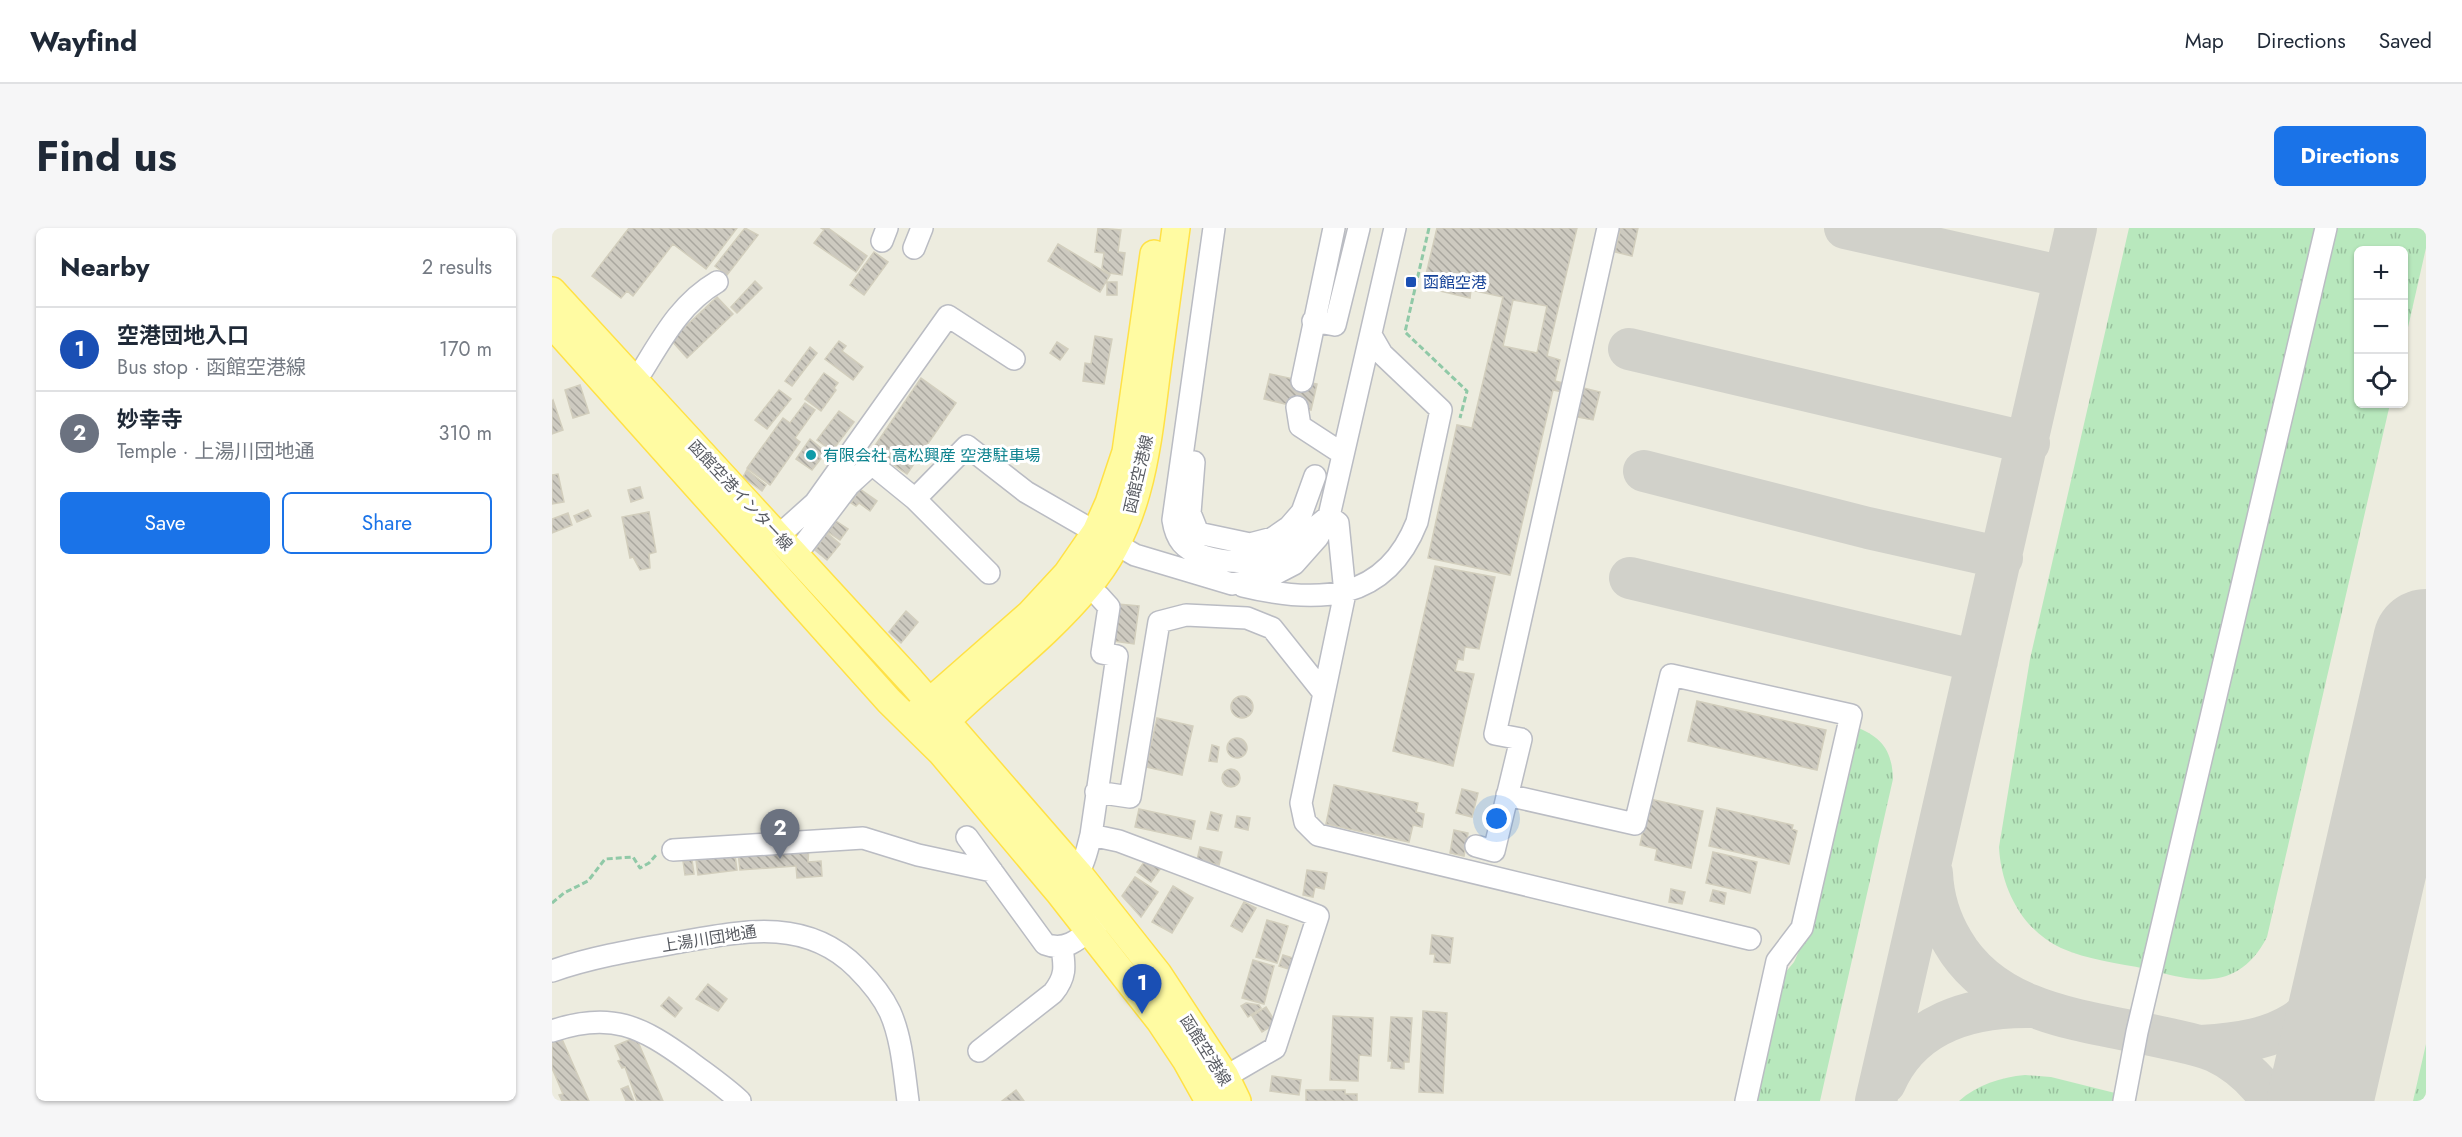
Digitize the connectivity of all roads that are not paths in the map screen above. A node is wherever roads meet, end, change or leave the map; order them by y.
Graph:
1 (922, 228) edge
2 (1158, 228) edge
3 (1176, 228) edge
4 (1214, 228) edge
5 (1228, 228) edge
6 (1334, 228) edge
7 (1359, 228) edge
8 (1395, 228) edge
9 (1608, 228) edge
10 (2326, 228) edge
11 (914, 248) dead end
12 (717, 282) dead end
13 (552, 291) edge
14 (1313, 321) junction
15 (552, 324) edge
16 (1371, 335) junction
17 (1014, 359) dead end
18 (642, 371) dead end
19 (1302, 381) dead end
20 (1298, 407) dead end
21 (1342, 454) junction
22 (1315, 476) dead end
23 (915, 499) junction
24 (1329, 516) junction
25 (786, 529) dead end
26 (1106, 539) junction
27 (802, 547) dead end
28 (989, 573) dead end
29 (1232, 584) junction
30 (1345, 593) junction
31 (1099, 596) dead end
32 (1323, 692) junction
33 (937, 711) junction
34 (916, 728) junction
35 (1096, 792) junction
36 (1507, 795) junction
37 (1091, 835) junction
38 (967, 837) dead end
39 (1476, 846) dead end
40 (673, 850) road end
41 (992, 871) junction
42 (1078, 873) junction
43 (1058, 891) junction
44 (1099, 922) junction
45 (1750, 939) dead end
46 (1062, 948) junction
47 (552, 971) edge
48 (552, 1031) edge
49 (979, 1051) dead end
50 (1237, 1070) dead end
51 (729, 1098) edge
52 (908, 1101) edge
53 (1209, 1101) edge
54 (1237, 1101) edge
55 (1746, 1101) edge
56 (2124, 1101) edge

1 - 11 street
2 - 26 main road, 函館空港線
3 - 26 main road, 函館空港線
4 - 24 street
5 - 22 street
6 - 14 street
7 - 14 street
8 - 16 street
9 - 36 street
10 - 56 street
12 - 18 street
13 - 33 main road, 函館空港インター線
14 - 19 street
15 - 34 main road, 函館空港インター線
16 - 21 street
16 - 30 street
17 - 25 street
20 - 21 street
21 - 24 street
23 - 26 street
23 - 27 street
23 - 28 street
24 - 29 street
24 - 30 street
26 - 29 street
26 - 33 main road, 函館空港線
29 - 30 street
30 - 32 street
31 - 35 street
32 - 35 street
32 - 45 street
33 - 34 main road, 函館空港線
33 - 42 main road, 函館空港線
34 - 43 main road, 函館空港線
35 - 37 street
36 - 39 street
36 - 55 street
37 - 42 street
37 - 50 street
38 - 41 street
40 - 41 street
41 - 46 street
42 - 43 street
42 - 44 main road, 函館空港線
43 - 44 main road, 函館空港線
44 - 46 street
44 - 53 main road, 函館空港線
44 - 54 main road, 函館空港線
46 - 49 street
47 - 52 street, 上湯川団地通
48 - 51 street

